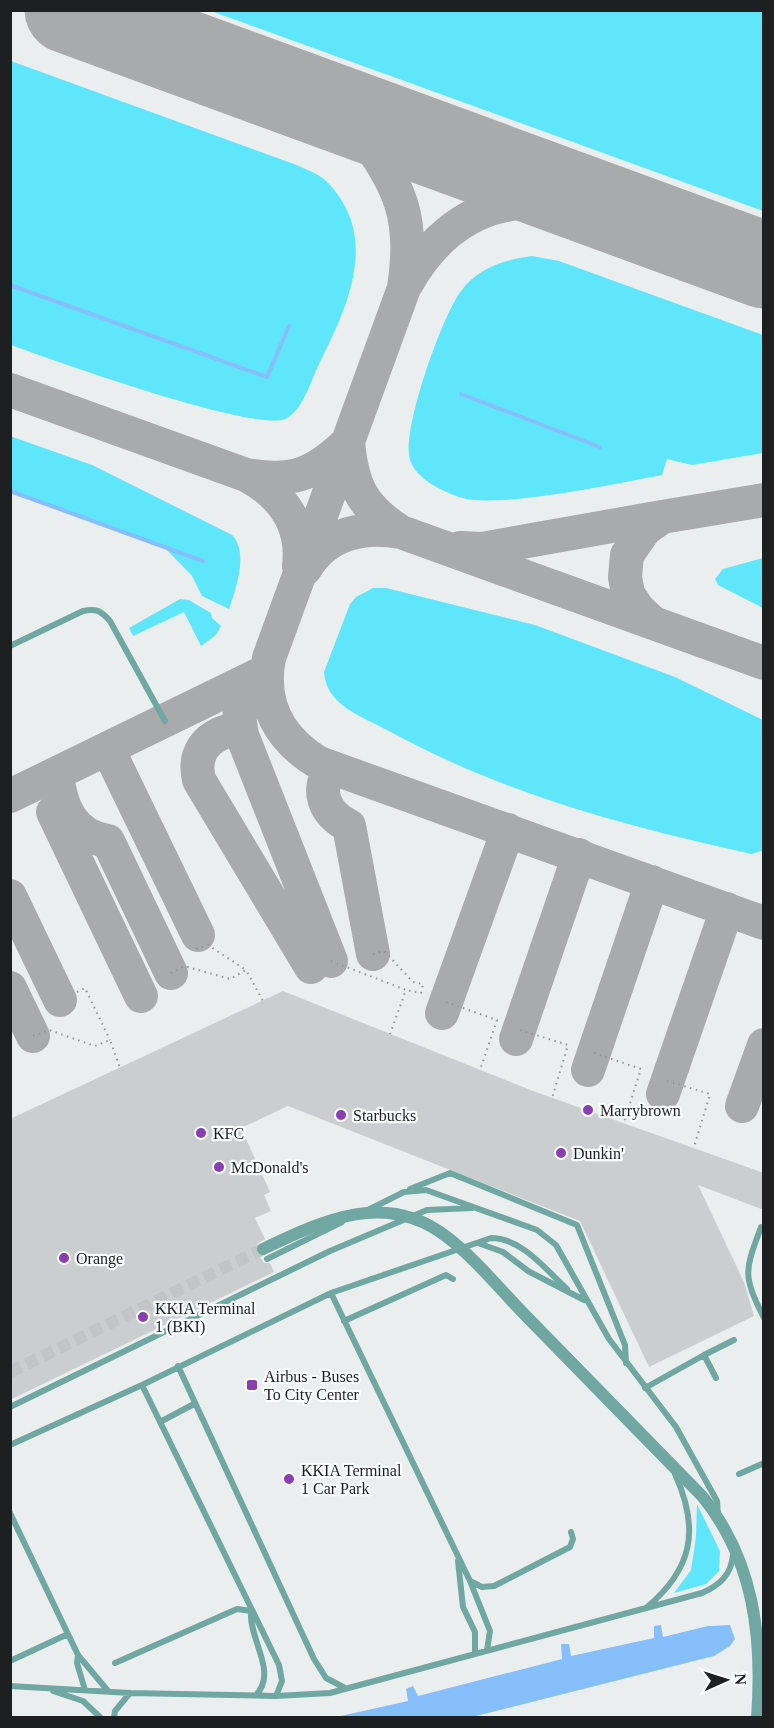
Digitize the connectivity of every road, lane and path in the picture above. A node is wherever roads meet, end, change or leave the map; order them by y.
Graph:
1 (10, 646) edge
2 (165, 721) dead end
3 (196, 949) dead end
4 (373, 954) dead end
5 (331, 961) dead end
6 (246, 970) junction
7 (171, 973) dead end
8 (406, 990) junction
9 (77, 992) dead end
10 (263, 1001) dead end
11 (446, 1002) dead end
12 (520, 1030) dead end
13 (390, 1034) dead end
14 (33, 1036) dead end
15 (110, 1040) junction
16 (594, 1053) dead end
17 (120, 1068) dead end
18 (480, 1070) dead end
19 (667, 1081) dead end
20 (552, 1098) dead end
21 (624, 1122) dead end
22 (694, 1147) dead end
23 (404, 1192) junction
24 (475, 1208) junction
25 (761, 1227) dead end
26 (477, 1243) junction
27 (265, 1254) joint
28 (453, 1279) dead end
29 (567, 1289) junction
30 (331, 1293) junction
31 (587, 1302) junction
32 (764, 1318) edge
33 (344, 1321) junction
34 (734, 1340) dead end
35 (704, 1355) junction
36 (626, 1362) junction
37 (178, 1366) junction
38 (716, 1378) dead end
39 (142, 1385) junction
40 (645, 1388) junction
41 (194, 1404) junction
42 (10, 1407) edge
43 (160, 1422) junction
44 (10, 1444) edge
45 (764, 1463) edge
46 (672, 1468) junction
47 (739, 1474) dead end
48 (10, 1513) edge
49 (718, 1515) junction
50 (572, 1532) dead end
51 (735, 1545) junction
52 (458, 1557) junction
53 (470, 1581) junction
54 (644, 1609) junction
55 (251, 1611) junction
56 (68, 1634) junction
57 (488, 1650) junction
58 (475, 1652) junction
59 (78, 1654) junction
60 (10, 1661) edge
61 (115, 1664) dead end
62 (10, 1686) edge
63 (34, 1687) junction
64 (346, 1688) junction
65 (85, 1690) junction
66 (108, 1691) junction
67 (130, 1693) junction
68 (256, 1695) junction
69 (276, 1696) junction
70 (101, 1718) edge
71 (114, 1718) edge
72 (757, 1718) edge

1 - 2 lane
3 - 6 path
4 - 8 path
5 - 8 path
6 - 7 path
6 - 10 path
8 - 13 path
9 - 15 path
11 - 18 path
12 - 20 path
14 - 15 path
15 - 17 path
16 - 21 path
19 - 22 path
23 - 24 lane
23 - 27 lane
23 - 36 lane
24 - 31 lane
24 - 42 lane
25 - 32 lane
26 - 29 lane
26 - 29 lane
26 - 30 lane
27 - 46 street, bridge
28 - 33 lane
29 - 31 lane
30 - 33 lane
30 - 37 lane
31 - 36 lane
33 - 52 lane
34 - 35 lane
35 - 38 lane
35 - 40 lane
36 - 40 lane
37 - 39 lane
37 - 41 lane
39 - 43 lane
39 - 44 lane
40 - 49 lane
41 - 43 lane
41 - 64 lane
43 - 55 lane
45 - 47 lane
46 - 49 street
46 - 54 lane
48 - 56 lane
49 - 51 street
50 - 53 lane
51 - 54 lane
51 - 72 street
52 - 53 lane
52 - 58 lane
53 - 57 lane
54 - 57 lane
55 - 61 lane
55 - 68 lane
55 - 69 lane
56 - 59 lane
56 - 60 lane
57 - 58 lane
58 - 64 lane
59 - 65 lane
59 - 66 lane
62 - 63 lane
63 - 65 lane
63 - 70 lane
64 - 69 lane
65 - 66 lane
66 - 67 lane
67 - 68 lane
67 - 71 lane
68 - 69 lane

